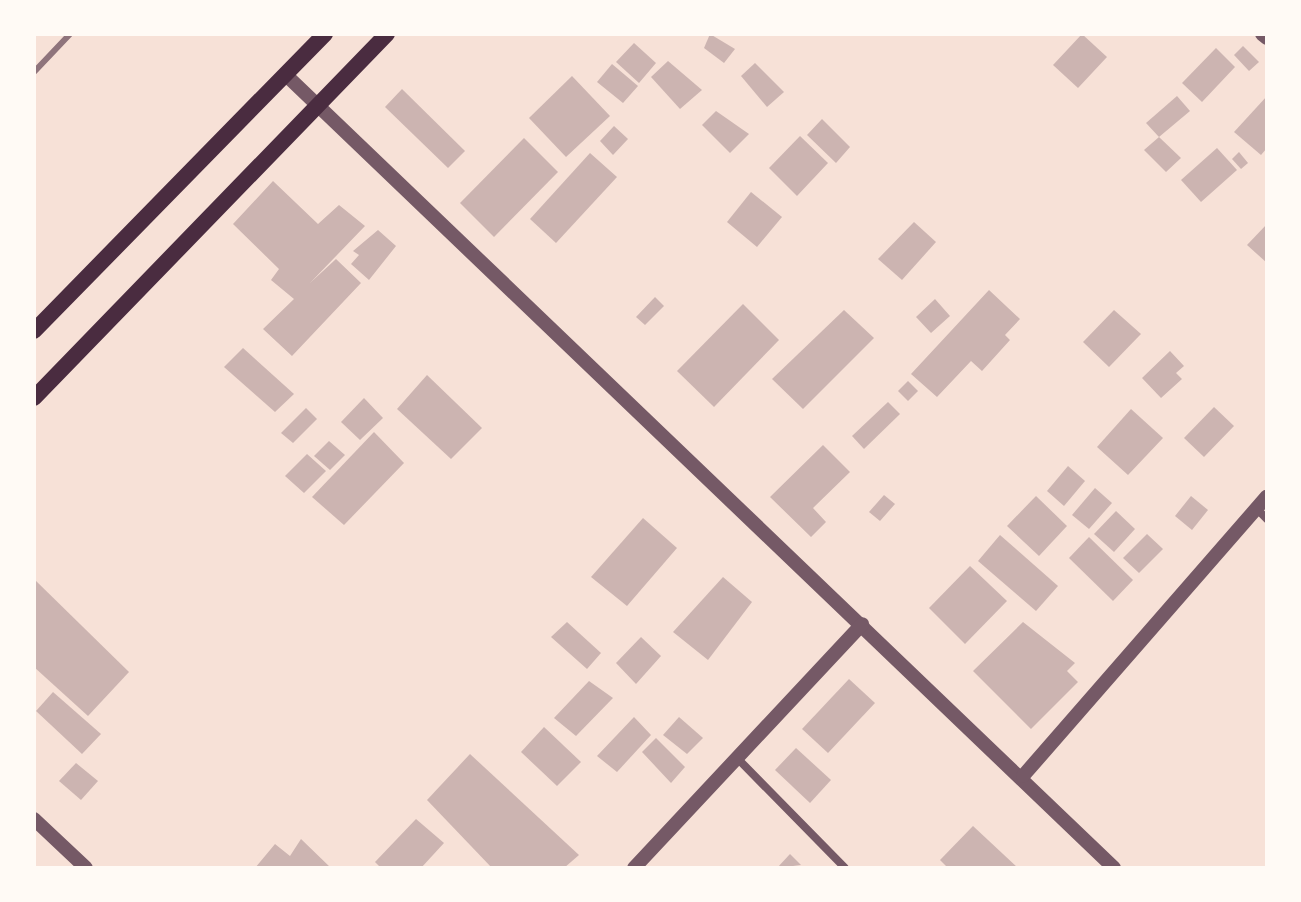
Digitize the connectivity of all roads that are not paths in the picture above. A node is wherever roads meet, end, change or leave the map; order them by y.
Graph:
1 (325, 34) edge
2 (387, 34) edge
3 (1262, 34) edge
4 (1267, 38) edge
5 (287, 76) junction
6 (318, 107) junction
7 (34, 331) edge
8 (34, 398) edge
9 (1267, 496) edge
10 (1262, 514) edge
11 (862, 624) junction
12 (739, 760) junction
13 (1023, 776) junction
14 (34, 819) edge
15 (86, 868) edge
16 (634, 868) edge
17 (845, 868) edge
18 (1114, 868) edge

1 - 5 main road
2 - 6 main road
3 - 4 street
5 - 6 street
5 - 7 main road
6 - 8 main road
6 - 11 street
9 - 10 street
10 - 13 street
11 - 12 street
11 - 13 street
12 - 16 street
12 - 17 street
13 - 18 street
14 - 15 street

